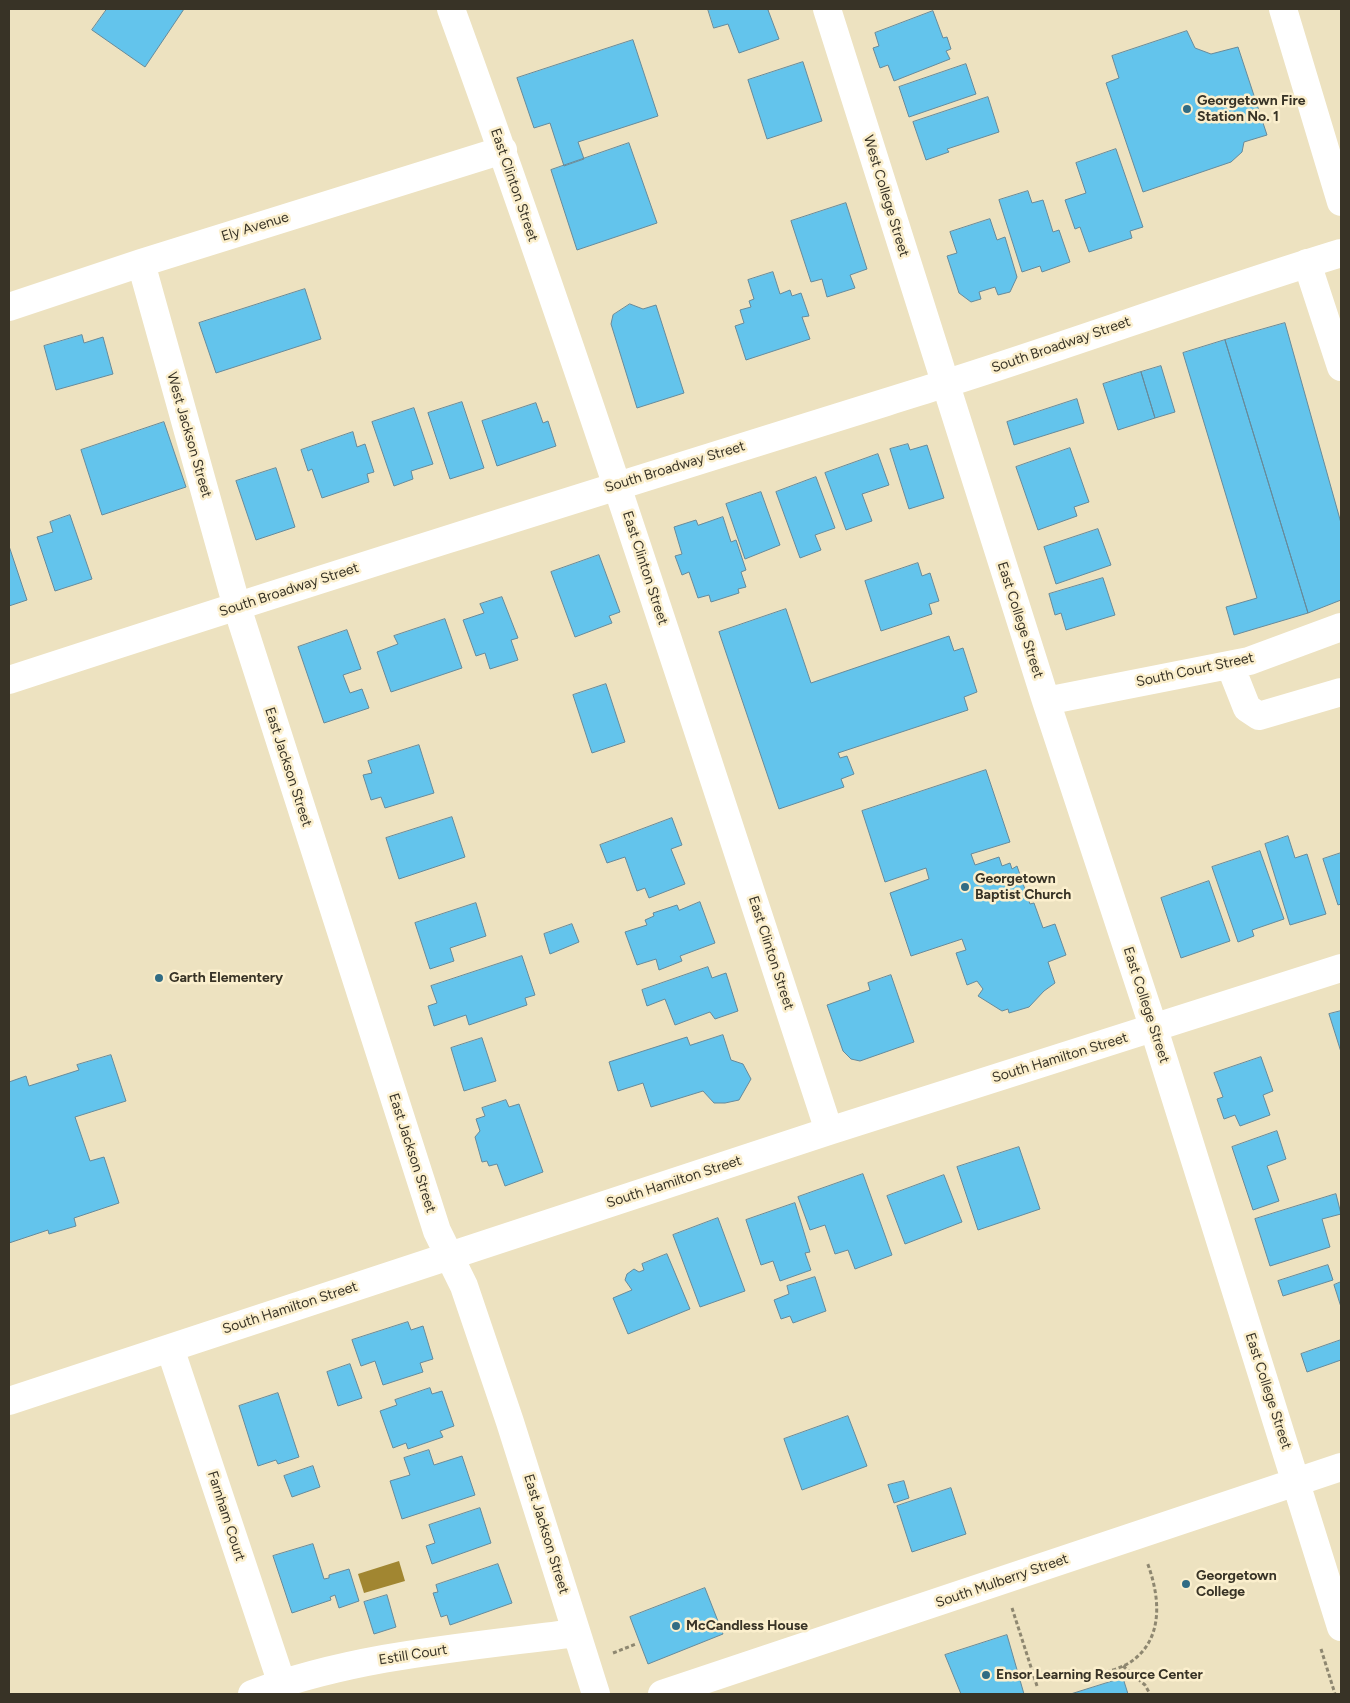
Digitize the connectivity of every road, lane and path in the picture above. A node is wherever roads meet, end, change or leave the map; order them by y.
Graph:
1 (451, 9) edge
2 (827, 9) edge
3 (1283, 9) edge
4 (503, 150) junction
5 (1341, 202) edge
6 (1341, 253) edge
7 (141, 263) junction
8 (1307, 264) junction
9 (9, 307) edge
10 (1341, 367) edge
11 (945, 384) junction
12 (618, 484) junction
13 (237, 607) junction
14 (1341, 627) edge
15 (1230, 664) junction
16 (9, 680) edge
17 (1341, 692) edge
18 (1046, 701) junction
19 (1341, 968) edge
20 (1154, 1029) junction
21 (829, 1131) junction
22 (449, 1256) junction
23 (170, 1348) junction
24 (9, 1401) edge
25 (1341, 1467) edge
26 (1297, 1481) junction
27 (1144, 1555) dead end
28 (1010, 1600) dead end
29 (1341, 1627) edge
30 (576, 1633) junction
31 (1321, 1647) dead end
32 (1123, 1666) junction
33 (1100, 1674) dead end
34 (282, 1684) junction
35 (1037, 1686) dead end
36 (252, 1694) edge
37 (596, 1694) edge
38 (662, 1694) edge
39 (1150, 1694) edge
40 (1335, 1694) edge

1 - 4 street, East Clinton Street
2 - 11 street, West College Street
3 - 5 street
4 - 7 street, Ely Avenue
4 - 12 street, East Clinton Street
6 - 8 street, South Broadway Street
7 - 9 street, Ely Avenue
7 - 13 street, West Jackson Street
8 - 10 street
8 - 11 street, South Broadway Street
11 - 12 street, South Broadway Street
11 - 18 street, East College Street
12 - 13 street, South Broadway Street
12 - 21 street, East Clinton Street
13 - 16 street, South Broadway Street
13 - 22 street, East Jackson Street
14 - 15 street, South Court Street
15 - 17 street
15 - 18 street, South Court Street
18 - 20 street, East College Street
19 - 20 street, South Hamilton Street
20 - 21 street, South Hamilton Street
20 - 26 street, East College Street
21 - 22 street, South Hamilton Street
22 - 23 street, South Hamilton Street
22 - 30 street, East Jackson Street
23 - 24 street, South Hamilton Street
23 - 34 street, Farnham Court
25 - 26 street, South Mulberry Street
26 - 29 street, East College Street
26 - 38 street, South Mulberry Street
27 - 32 path
28 - 35 path
30 - 34 street, Estill Court
30 - 37 street, East Jackson Street
31 - 40 path
32 - 33 path
32 - 39 path
34 - 36 street, Estill Court

